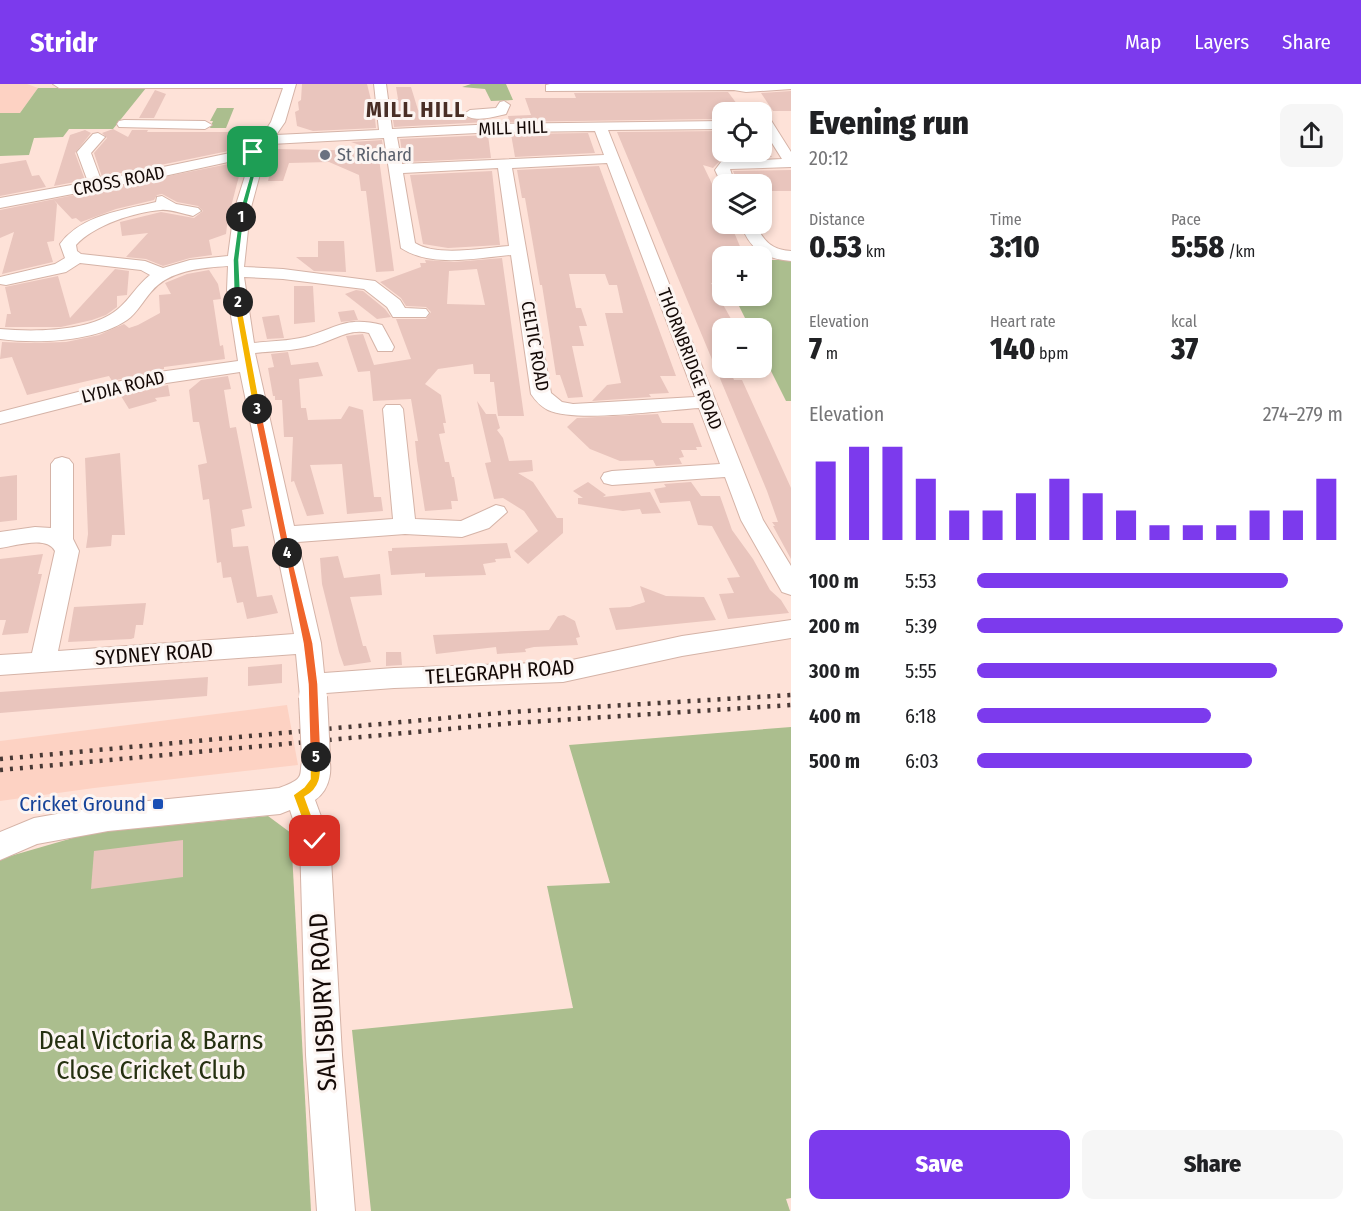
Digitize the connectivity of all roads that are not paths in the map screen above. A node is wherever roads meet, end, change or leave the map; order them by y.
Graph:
1 (59, 84) edge
2 (156, 84) edge
3 (290, 84) edge
4 (380, 84) edge
5 (791, 85) edge
6 (190, 89) edge
7 (550, 90) edge
8 (747, 93) edge
9 (504, 105) dead end
10 (179, 110) dead end
11 (460, 114) dead end
12 (488, 114) junction
13 (124, 124) dead end
14 (171, 124) junction
15 (205, 125) dead end
16 (712, 125) edge
17 (600, 126) junction
18 (497, 128) junction
19 (772, 130) edge
20 (388, 135) junction
21 (98, 137) dead end
22 (261, 149) junction
23 (612, 159) junction
24 (791, 163) edge
25 (504, 164) junction
26 (395, 169) junction
27 (724, 174) edge
28 (96, 185) junction
29 (0, 203) edge
30 (193, 211) dead end
31 (753, 234) edge
32 (518, 250) junction
33 (791, 256) edge
34 (77, 258) junction
35 (236, 266) junction
36 (162, 275) junction
37 (6, 280) dead end
38 (420, 313) dead end
39 (0, 334) edge
40 (385, 347) dead end
41 (246, 357) junction
42 (707, 402) junction
43 (388, 416) dead end
44 (0, 418) edge
45 (733, 470) junction
46 (56, 472) dead end
47 (612, 478) dead end
48 (496, 512) dead end
49 (405, 526) junction
50 (283, 535) junction
51 (0, 540) edge
52 (62, 541) junction
53 (791, 586) edge
54 (791, 629) edge
55 (308, 643) junction
56 (43, 662) junction
57 (0, 665) edge
58 (313, 691) junction
59 (299, 795) junction
60 (0, 846) edge
61 (336, 1211) edge

1 - 2 street
2 - 6 street
3 - 6 street
3 - 22 street
4 - 20 street
5 - 8 street
7 - 8 street
9 - 12 street
10 - 14 street
11 - 12 street
12 - 18 street
13 - 14 street
14 - 15 street
16 - 17 street, MILL HILL
17 - 18 street, MILL HILL
17 - 23 street, THORNBRIDGE ROAD
18 - 20 street, MILL HILL
19 - 24 street
20 - 22 street, MILL HILL
20 - 26 street
21 - 28 street
22 - 28 street, CROSS ROAD
22 - 35 street
23 - 25 street
23 - 42 street, THORNBRIDGE ROAD
24 - 27 street
25 - 26 street
25 - 32 street, CELTIC ROAD
26 - 32 street
28 - 29 street, CROSS ROAD
30 - 34 street
31 - 33 street
32 - 42 street, CELTIC ROAD
34 - 36 street
34 - 37 street
35 - 36 street
35 - 38 street
35 - 41 street
36 - 39 street
40 - 41 street, LYDIA ROAD
41 - 44 street, LYDIA ROAD
41 - 50 street
42 - 45 street, THORNBRIDGE ROAD
43 - 49 street
45 - 47 street
45 - 53 street, THORNBRIDGE ROAD
46 - 52 street
48 - 49 street
49 - 50 street
50 - 55 street
51 - 52 street
52 - 56 street
54 - 58 street, TELEGRAPH ROAD
55 - 56 street, SYDNEY ROAD
55 - 58 street
56 - 57 street, SYDNEY ROAD
58 - 59 street, bridge
59 - 60 street
59 - 61 street, SALISBURY ROAD

